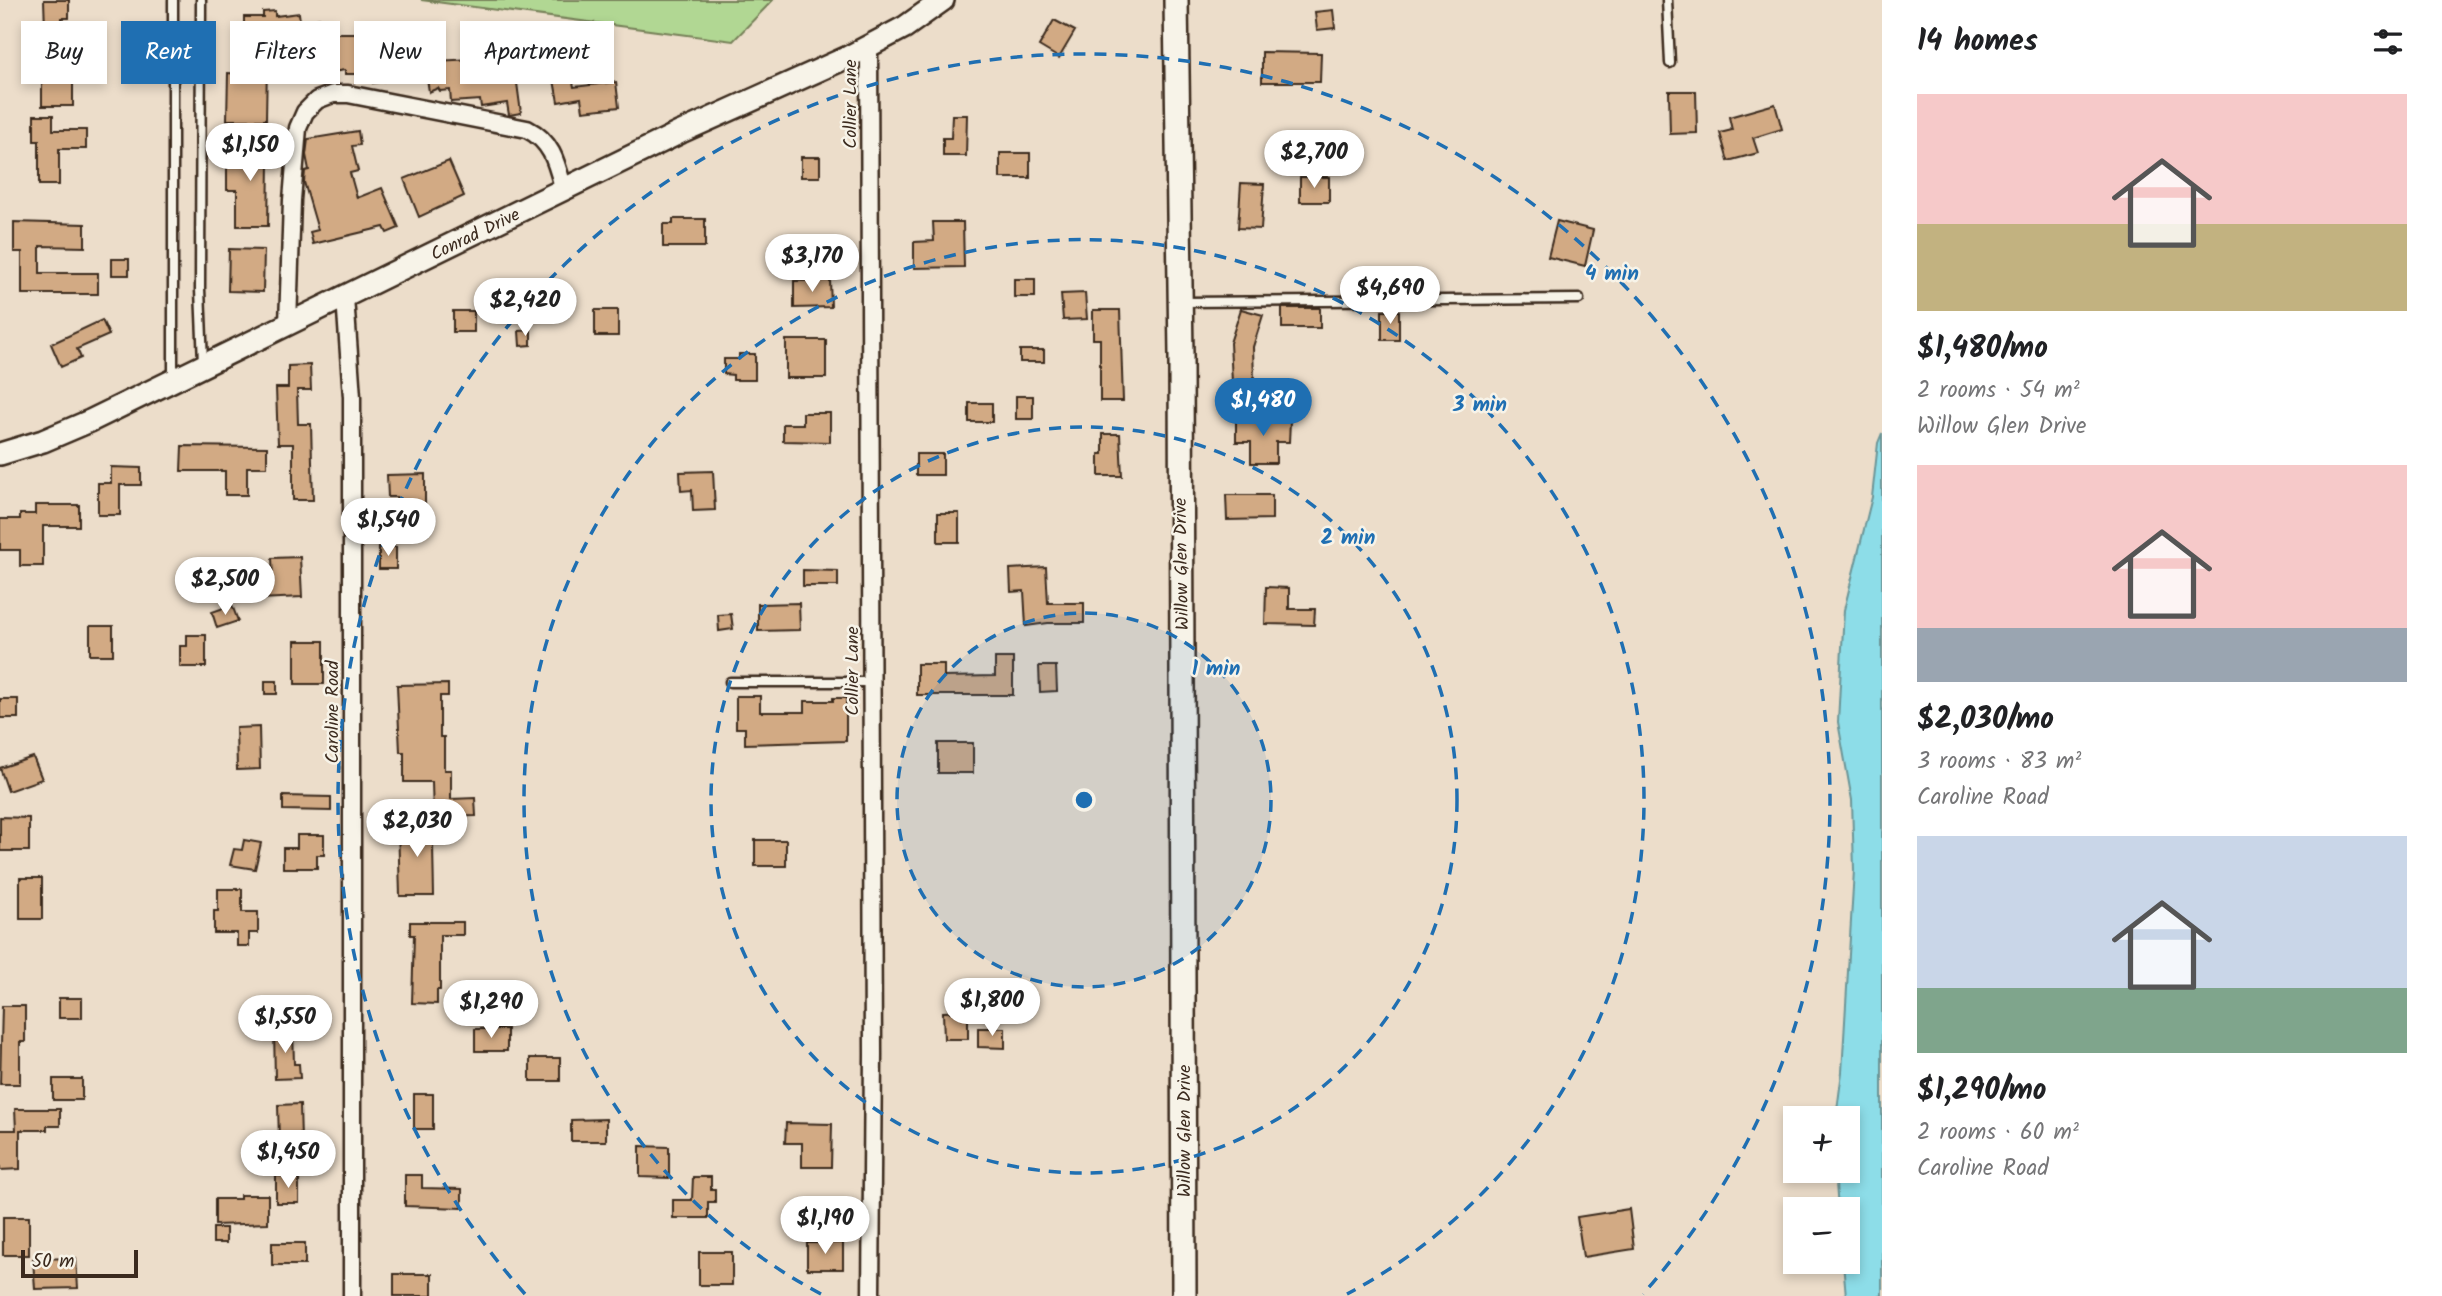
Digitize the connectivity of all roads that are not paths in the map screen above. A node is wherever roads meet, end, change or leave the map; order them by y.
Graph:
1 (173, 0) edge
2 (201, 0) edge
3 (943, 0) edge
4 (1176, 0) edge
5 (1667, 0) edge
6 (869, 46) junction
7 (1670, 63) dead end
8 (564, 191) junction
9 (345, 297) junction
10 (1579, 299) dead end
11 (1180, 302) junction
12 (288, 325) junction
13 (204, 366) junction
14 (173, 381) junction
15 (0, 454) edge
16 (730, 682) dead end
17 (872, 682) junction
18 (352, 1296) edge
19 (871, 1296) edge
20 (1184, 1296) edge

1 - 14 lane
2 - 13 lane
3 - 6 street, Conrad Drive
4 - 11 main road, Willow Glen Drive
5 - 7 lane
6 - 8 street, Conrad Drive
6 - 17 street, Collier Lane
8 - 9 street, Conrad Drive
8 - 12 street
9 - 12 street, Conrad Drive
9 - 18 street, Caroline Road
10 - 11 lane
11 - 20 main road, Willow Glen Drive
12 - 13 street, Conrad Drive
13 - 14 street, Conrad Drive
14 - 15 street, Conrad Drive
16 - 17 lane
17 - 19 street, Collier Lane

